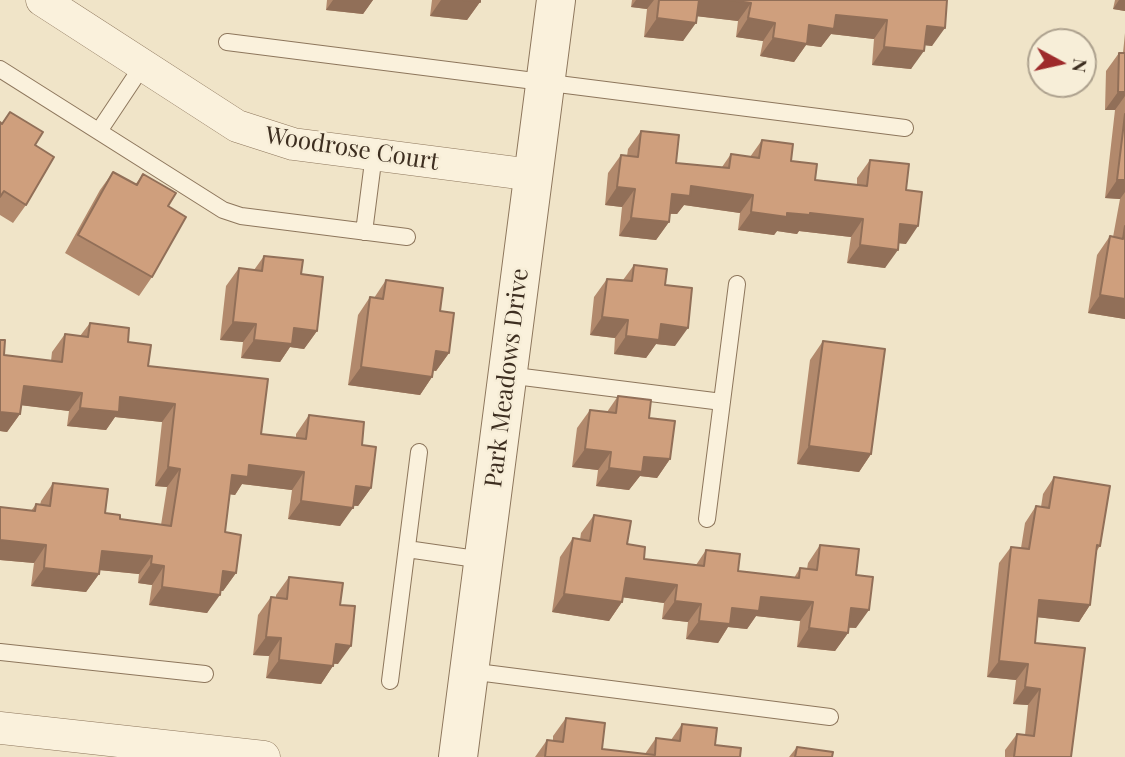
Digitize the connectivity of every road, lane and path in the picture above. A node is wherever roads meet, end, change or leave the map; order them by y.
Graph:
1 (42, 0) edge
2 (556, 0) edge
3 (227, 42) dead end
4 (143, 65) junction
5 (0, 69) edge
6 (545, 80) junction
7 (905, 128) dead end
8 (99, 131) junction
9 (374, 154) junction
10 (533, 175) junction
11 (364, 232) junction
12 (407, 237) dead end
13 (737, 284) dead end
14 (507, 375) junction
15 (722, 402) junction
16 (419, 452) dead end
17 (706, 519) dead end
18 (407, 549) junction
19 (484, 560) junction
20 (0, 652) edge
21 (469, 671) junction
22 (205, 674) dead end
23 (390, 681) dead end
24 (830, 717) dead end
25 (0, 728) edge
26 (264, 757) edge
27 (458, 757) edge

1 - 4 street, Woodrose Court
2 - 6 street, Park Meadows Drive
3 - 6 lane
4 - 8 lane
4 - 9 street, Woodrose Court
5 - 8 lane
6 - 7 lane
6 - 10 street, Park Meadows Drive
8 - 11 lane
9 - 10 street, Woodrose Court
9 - 11 lane
10 - 14 street, Park Meadows Drive
11 - 12 lane
13 - 15 lane
14 - 15 lane
14 - 19 street, Park Meadows Drive
15 - 17 lane
16 - 18 lane
18 - 19 lane
18 - 23 lane
19 - 21 street, Park Meadows Drive
20 - 22 lane
21 - 24 lane
21 - 27 street, Park Meadows Drive
25 - 26 street

